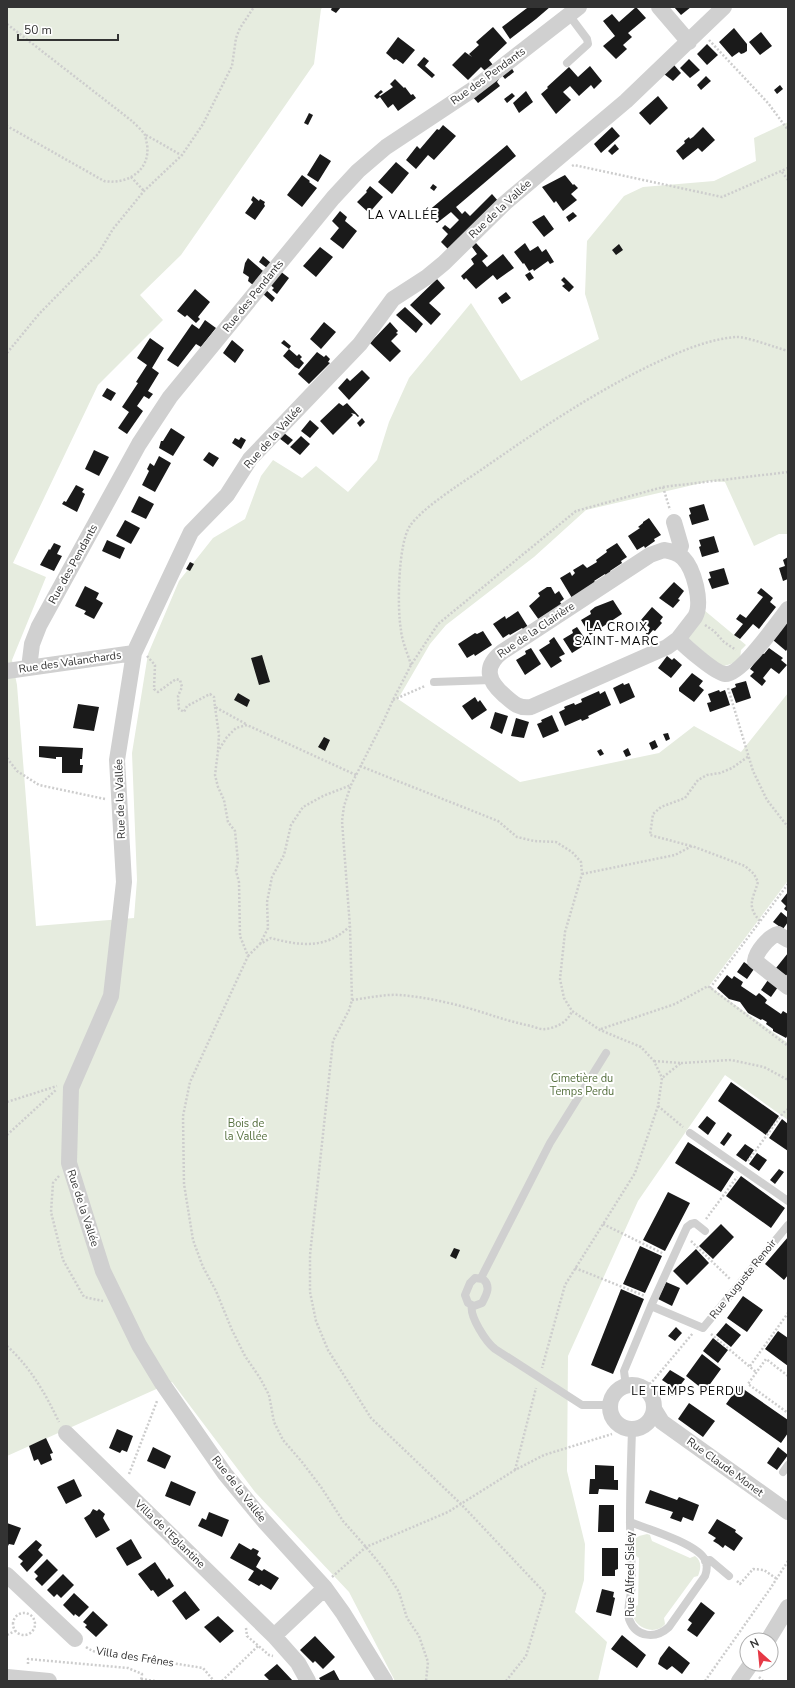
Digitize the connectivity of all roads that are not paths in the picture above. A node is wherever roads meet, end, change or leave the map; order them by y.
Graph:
1 (659, 7) edge
2 (724, 7) edge
3 (574, 11) edge
4 (689, 42) junction
5 (567, 62) dead end
6 (672, 519) road end
7 (678, 554) junction
8 (788, 609) edge
9 (678, 639) junction
10 (138, 653) junction
11 (29, 668) junction
12 (7, 671) edge
13 (491, 680) junction
14 (434, 682) road end
15 (788, 940) edge
16 (788, 987) edge
17 (606, 1053) dead end
18 (690, 1133) road end
19 (788, 1201) edge
20 (788, 1224) edge
21 (703, 1229) road end
22 (481, 1278) junction
23 (652, 1303) junction
24 (472, 1306) junction
25 (626, 1386) junction
26 (610, 1405) junction
27 (655, 1418) junction
28 (632, 1430) junction
29 (66, 1433) road end
30 (788, 1465) edge
31 (783, 1472) dead end
32 (788, 1512) edge
33 (630, 1522) junction
34 (706, 1561) junction
35 (7, 1574) edge
36 (729, 1576) road end
37 (329, 1583) junction
38 (788, 1607) edge
39 (773, 1632) edge
40 (274, 1636) junction
41 (75, 1639) road end
42 (745, 1672) edge
43 (7, 1677) edge
44 (49, 1681) edge
45 (308, 1681) edge
46 (385, 1681) edge
47 (739, 1681) edge

1 - 4 street
2 - 4 street, Rue de la Vallée
3 - 5 lane
3 - 11 street, Rue des Pendants
4 - 10 street, Rue de la Vallée
6 - 7 street
7 - 9 street
7 - 13 street, Rue de la Clairière
8 - 9 street
9 - 13 street
10 - 11 street, Rue des Valanchards
10 - 37 street, Rue de la Vallée
11 - 12 street, Rue des Valanchards
13 - 14 lane
15 - 16 street
17 - 22 lane
18 - 19 lane
20 - 23 lane, Rue Auguste Renoir
21 - 23 lane
22 - 24 lane
22 - 24 lane
23 - 25 lane
24 - 26 lane
25 - 26 street
25 - 27 street
26 - 28 street
27 - 28 street
27 - 32 street, Rue Claude Monet
28 - 33 lane, Rue Alfred Sisley
29 - 40 street, Villa de l'Eglantine
30 - 31 lane
33 - 34 lane, Rue Alfred Sisley
33 - 34 lane, Rue Alfred Sisley
34 - 36 lane, Rue Alfred Sisley
35 - 41 street
37 - 40 street
37 - 46 street, Rue de la Vallée
38 - 39 street
40 - 45 street, Villa de l'Eglantine
42 - 47 street
43 - 44 street

